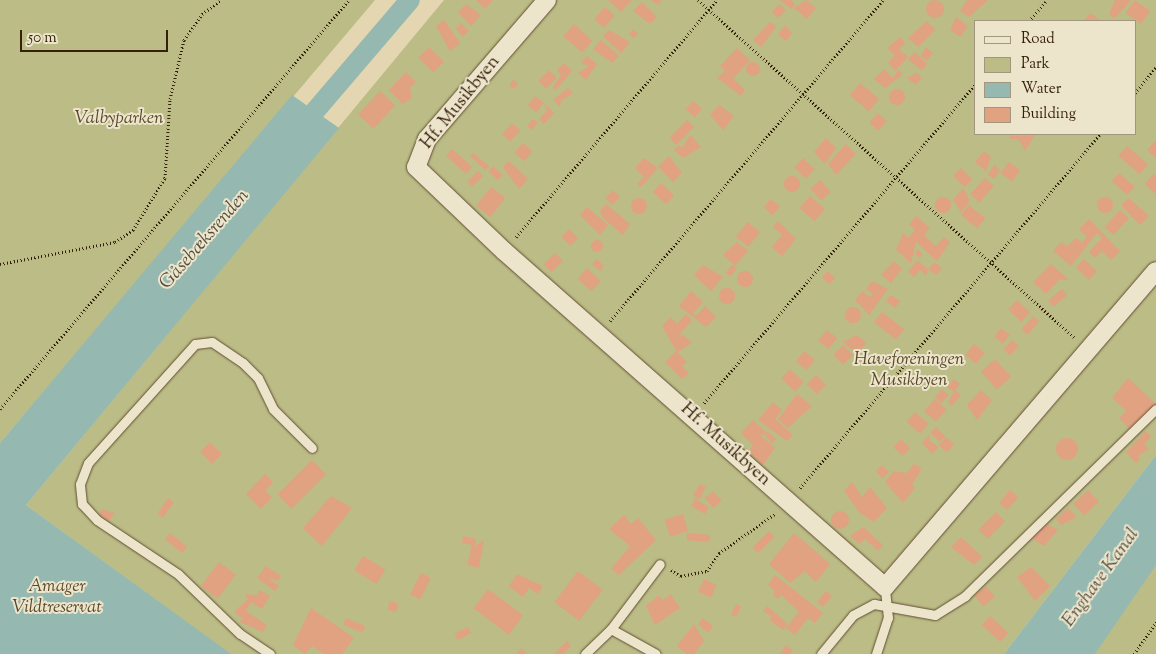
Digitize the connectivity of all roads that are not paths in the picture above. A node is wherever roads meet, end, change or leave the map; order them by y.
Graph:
1 (547, 0) edge
2 (1156, 271) edge
3 (1156, 409) edge
4 (312, 448) dead end
5 (660, 564) road end
6 (885, 586) junction
7 (886, 606) junction
8 (612, 629) junction
9 (270, 654) edge
10 (585, 654) edge
11 (656, 654) edge
12 (821, 654) edge
13 (876, 654) edge

1 - 6 street, Hf. Musikbyen
2 - 6 street
3 - 7 lane
4 - 9 lane
5 - 8 lane
6 - 7 lane
7 - 12 lane
7 - 13 lane
8 - 10 lane
8 - 11 lane

